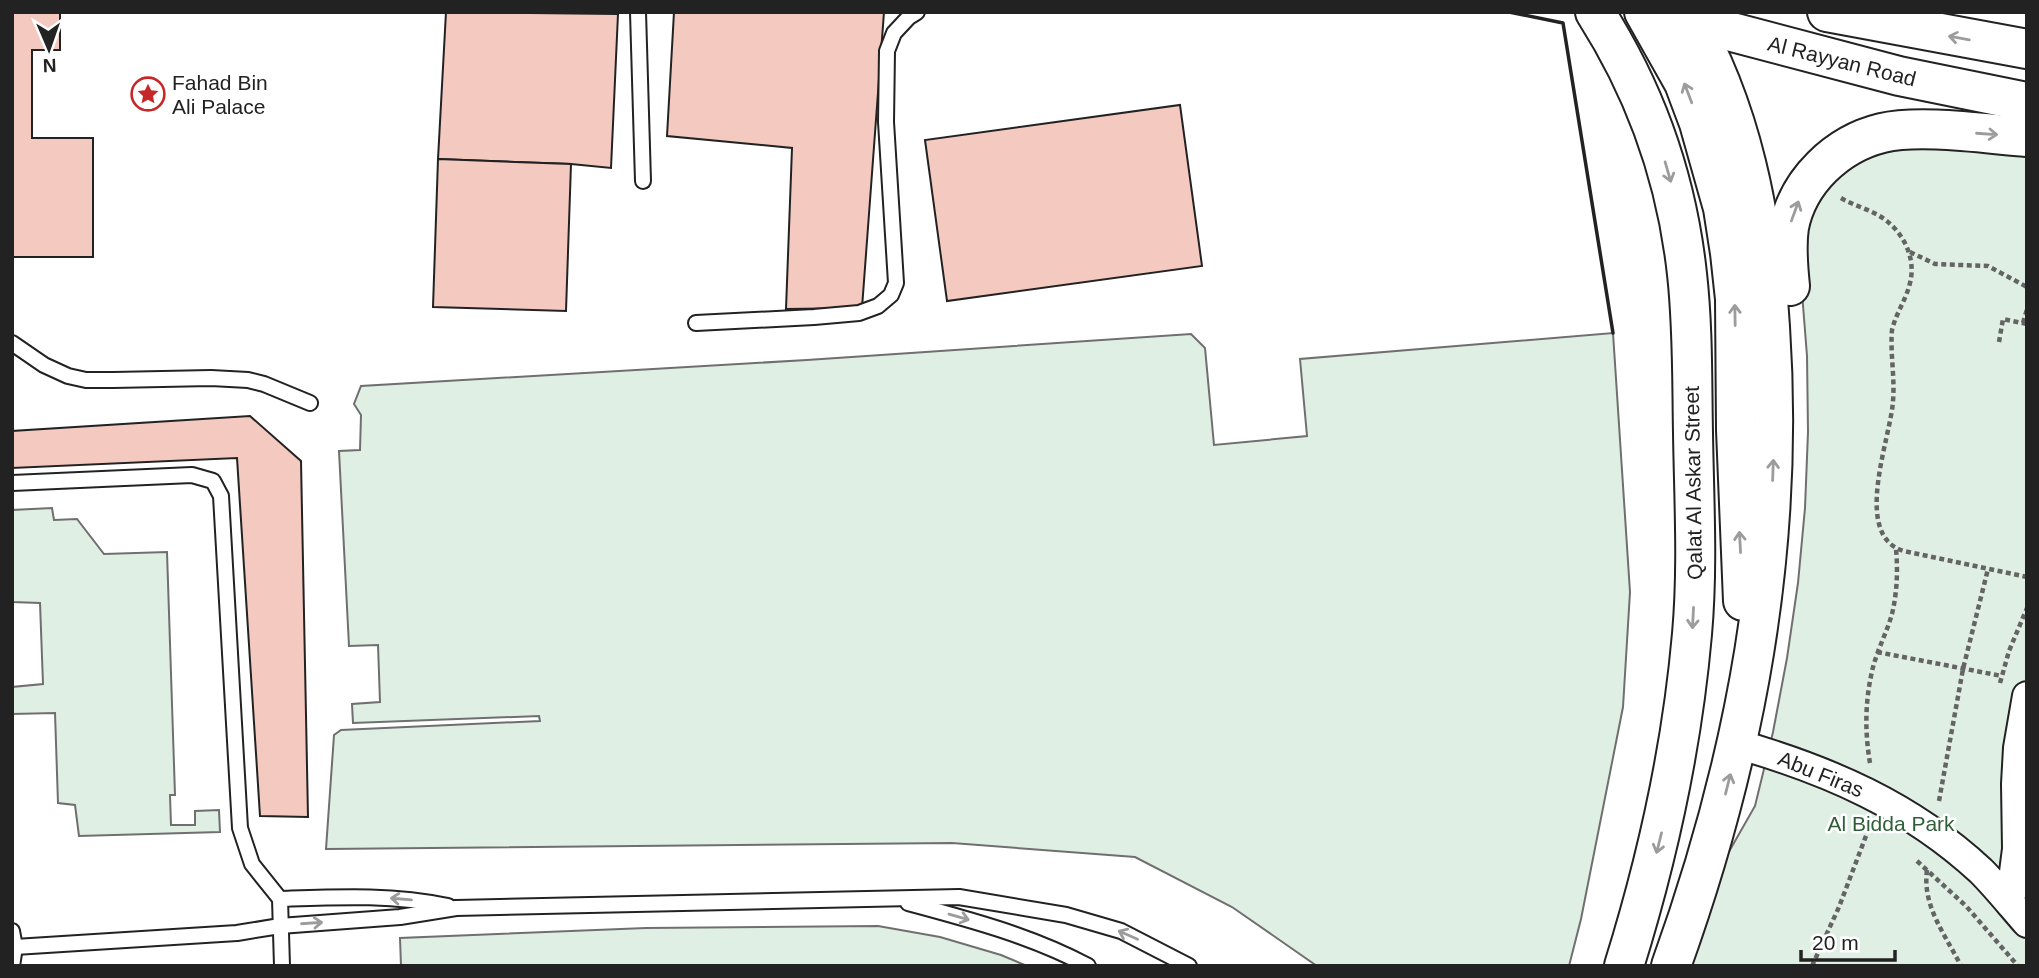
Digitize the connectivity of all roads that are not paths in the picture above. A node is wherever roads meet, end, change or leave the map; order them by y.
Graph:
1 (638, 12) edge
2 (917, 12) edge
3 (1595, 12) edge
4 (1644, 12) edge
5 (1827, 12) edge
6 (1689, 14) edge
7 (2027, 49) edge
8 (1668, 53) junction
9 (2027, 102) edge
10 (1646, 108) junction
11 (2027, 137) edge
12 (643, 181) dead end
13 (696, 323) dead end
14 (12, 343) edge
15 (310, 403) dead end
16 (1774, 419) junction
17 (12, 483) edge
18 (1750, 684) junction
19 (2020, 687) edge
20 (1737, 744) junction
21 (280, 899) junction
22 (893, 899) junction
23 (456, 908) junction
24 (2021, 913) edge
25 (280, 926) junction
26 (12, 931) edge
27 (15, 947) junction
28 (12, 966) edge
29 (282, 966) edge
30 (1088, 966) edge
31 (1189, 966) edge
32 (1624, 966) edge
33 (1671, 966) edge

1 - 12 lane
2 - 13 lane
3 - 10 main road, Qalat Al Askar Street
4 - 8 main road
7 -> 5 main road
6 - 8 main road
6 - 9 main road, Al Rayyan Road
6 - 16 main road
8 - 10 main road
18 -> 8 main road
10 -> 32 main road, Qalat Al Askar Street
16 -> 11 main road
14 - 15 lane
18 -> 16 main road
17 - 21 lane
18 - 20 main road
19 - 24 street
20 - 24 street, Abu Firas
33 -> 20 main road
23 -> 21 lane
21 - 25 lane
22 - 23 lane
22 -> 30 lane
31 -> 22 lane
25 -> 23 lane
25 - 27 lane
25 - 29 lane
26 - 27 lane
27 - 28 lane

